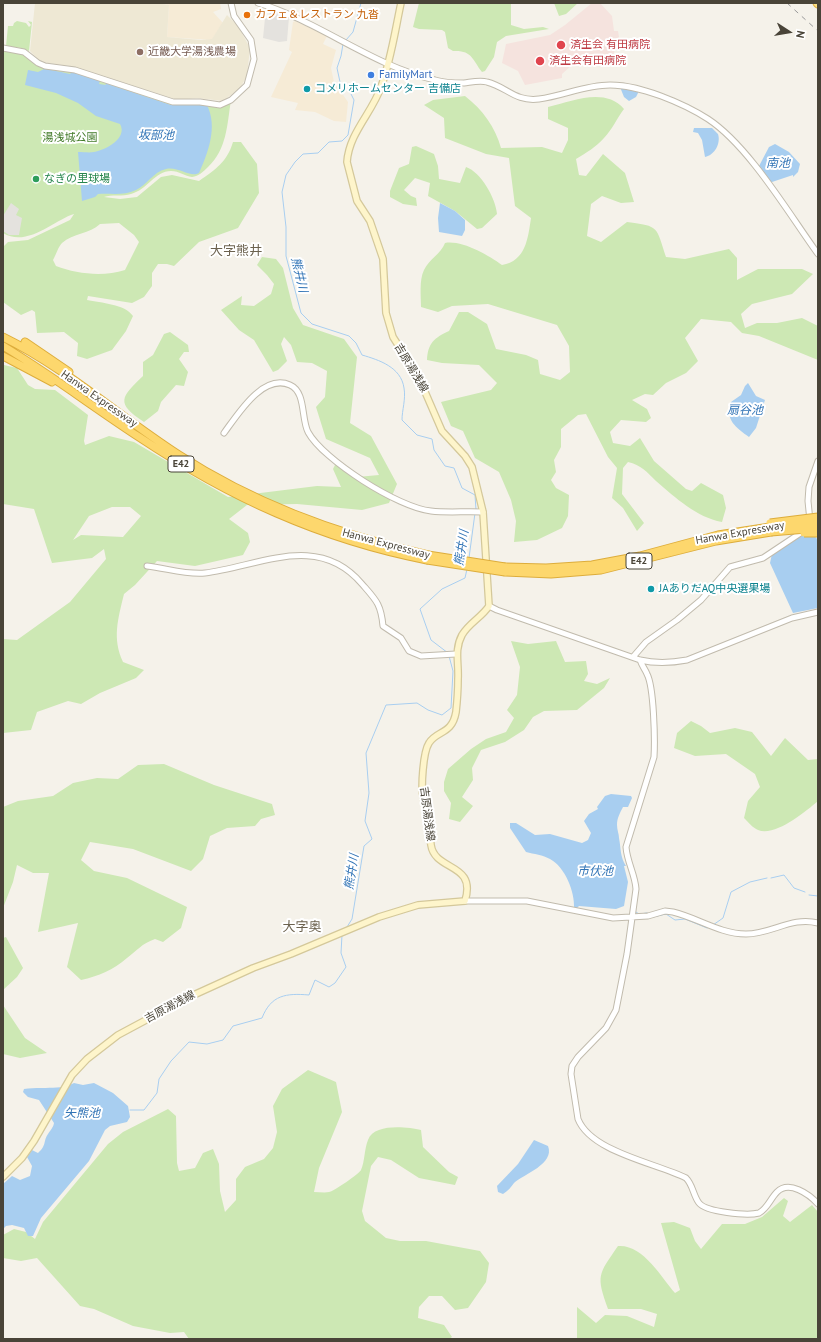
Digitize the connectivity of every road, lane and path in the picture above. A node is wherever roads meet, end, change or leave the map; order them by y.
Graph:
1 (231, 3) edge
2 (258, 3) edge
3 (402, 3) edge
4 (3, 48) edge
5 (388, 63) junction
6 (818, 254) edge
7 (3, 337) edge
8 (25, 342) dead end
9 (3, 346) edge
10 (36, 352) junction
11 (3, 356) edge
12 (17, 359) junction
13 (224, 433) dead end
14 (818, 461) edge
15 (242, 495) junction
16 (483, 512) junction
17 (818, 517) edge
18 (818, 522) edge
19 (818, 528) edge
20 (770, 529) junction
21 (818, 533) edge
22 (147, 566) dead end
23 (505, 570) junction
24 (489, 606) junction
25 (818, 612) edge
26 (456, 654) junction
27 (633, 657) junction
28 (640, 660) junction
29 (465, 900) junction
30 (631, 917) junction
31 (818, 923) edge
32 (3, 1178) edge
33 (818, 1204) edge

1 - 4 street
2 - 5 street
3 - 5 main road, 吉原湯浅線
5 - 6 street
5 - 16 main road, 吉原湯浅線
7 - 10 highway, Hanwa Expressway / E42
8 - 10 highway
9 - 12 highway
10 - 15 highway, Hanwa Expressway / E42
11 - 12 highway
12 - 15 highway, Hanwa Expressway / E42
13 - 16 street
14 - 27 street
15 - 23 highway, Hanwa Expressway / E42, bridge
16 - 24 main road, 吉原湯浅線
17 - 20 highway, bridge
18 - 20 highway, Hanwa Expressway / E42, bridge
19 - 20 highway, Hanwa Expressway / E42, bridge
20 - 21 highway, bridge
20 - 23 highway, Hanwa Expressway / E42
20 - 23 highway, Hanwa Expressway / E42
22 - 26 street
24 - 26 main road, 吉原湯浅線
24 - 27 street
25 - 28 street
26 - 29 main road, 吉原湯浅線
27 - 28 street
28 - 30 street
29 - 30 street
29 - 32 main road, 吉原湯浅線
30 - 31 street
30 - 33 street

